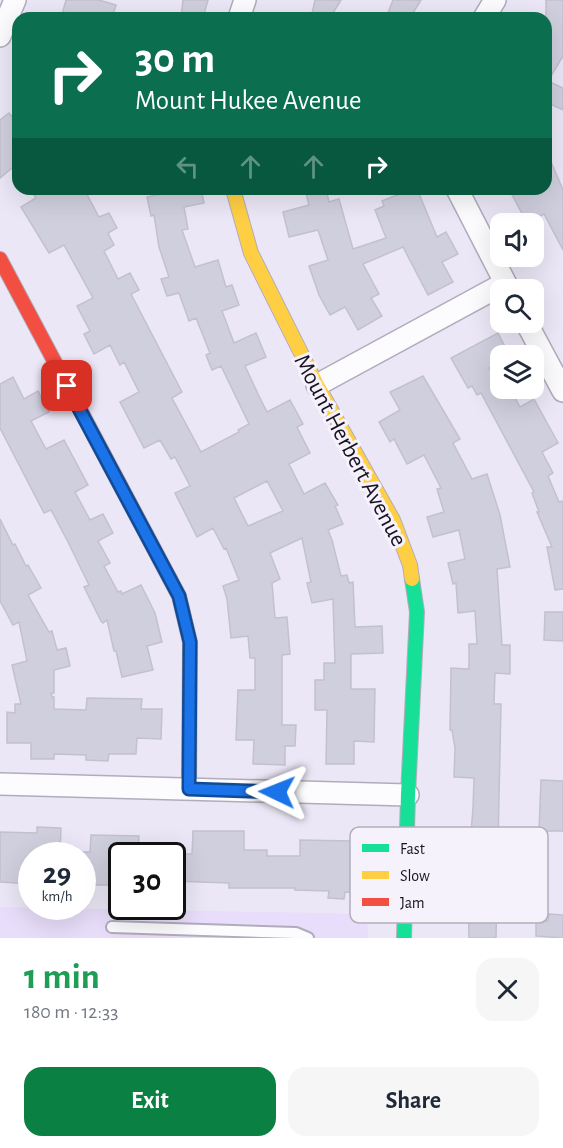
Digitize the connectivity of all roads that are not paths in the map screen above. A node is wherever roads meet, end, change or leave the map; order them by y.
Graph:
1 (15, 0) edge
2 (0, 36) edge
3 (235, 195) edge
4 (460, 195) edge
5 (0, 259) edge
6 (503, 279) edge
7 (490, 295) edge
8 (532, 333) edge
9 (316, 385) junction
10 (563, 391) edge
11 (0, 784) edge
12 (189, 789) junction
13 (408, 795) junction
14 (407, 827) edge
15 (405, 923) edge
16 (112, 927) dead end
17 (308, 938) edge
18 (405, 938) edge

1 - 2 street
3 - 9 street, Mount Herbert Avenue
4 - 6 street
5 - 12 street
7 - 9 street
8 - 10 street
9 - 13 street, Mount Herbert Avenue
11 - 12 street
12 - 13 street
13 - 14 street, Mount Herbert Avenue
15 - 18 street, Mount Herbert Avenue
16 - 17 lane

